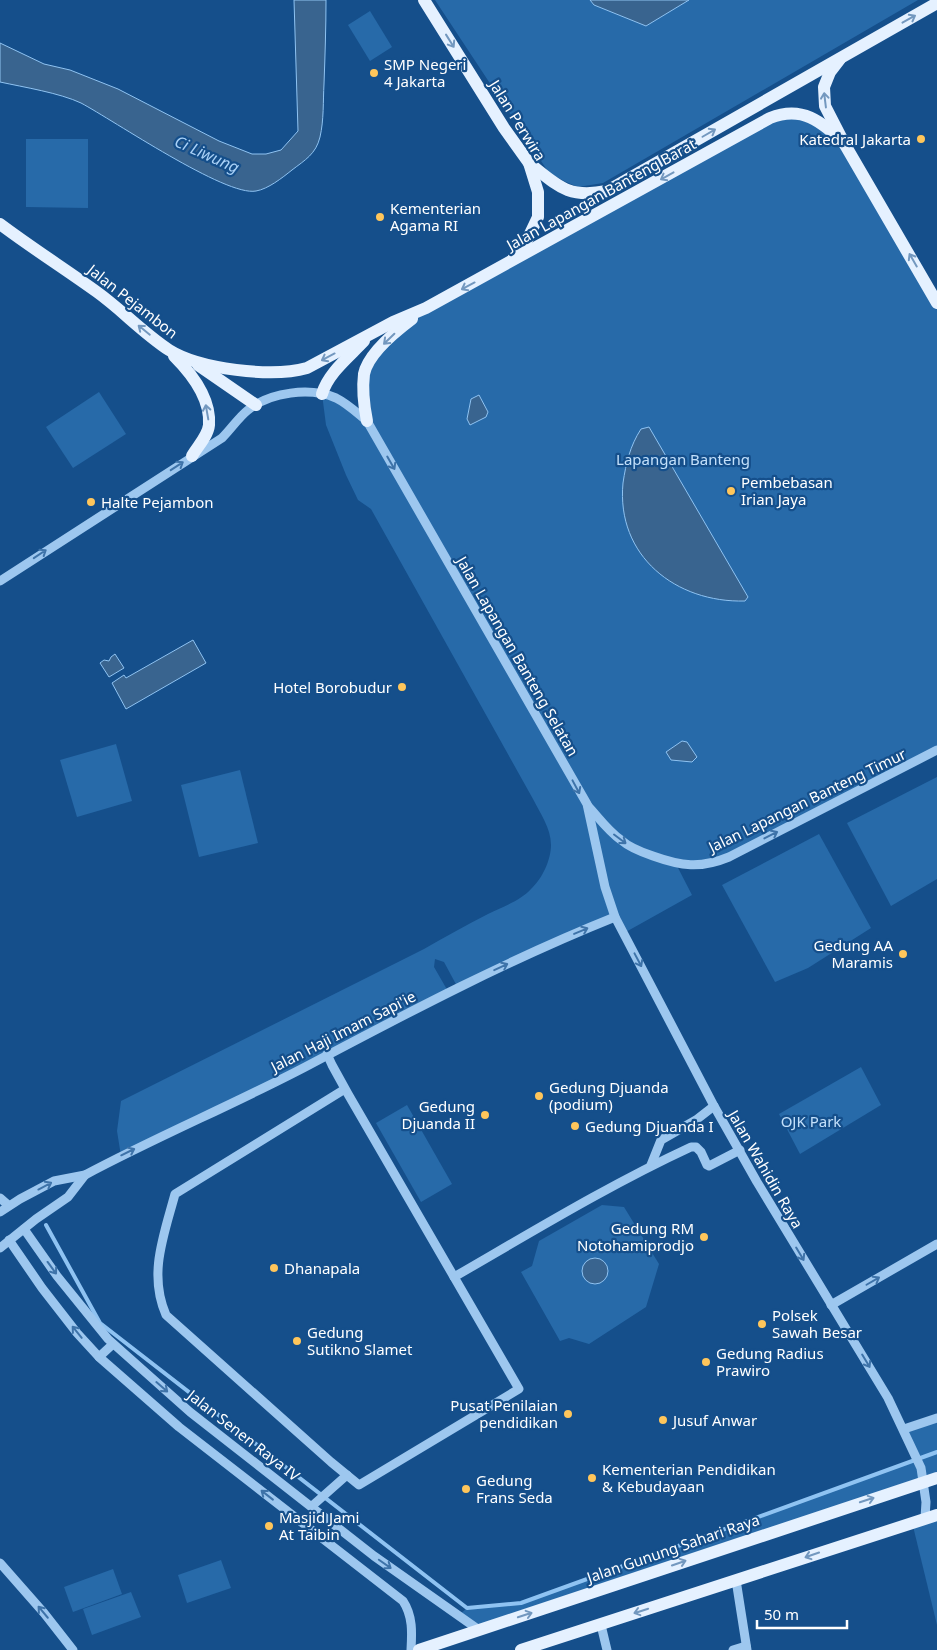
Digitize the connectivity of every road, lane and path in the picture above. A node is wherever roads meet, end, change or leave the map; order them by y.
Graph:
1 (424, 0) edge
2 (937, 2) edge
3 (841, 57) junction
4 (844, 143) junction
5 (529, 163) junction
6 (0, 224) edge
7 (510, 263) junction
8 (937, 303) edge
9 (426, 308) junction
10 (371, 334) junction
11 (169, 350) junction
12 (193, 361) junction
13 (322, 394) junction
14 (256, 405) junction
15 (366, 421) junction
16 (192, 456) junction
17 (0, 582) edge
18 (937, 750) edge
19 (587, 804) junction
20 (615, 917) junction
21 (327, 1054) junction
22 (345, 1089) junction
23 (714, 1106) junction
24 (740, 1150) junction
25 (652, 1165) junction
26 (85, 1175) junction
27 (0, 1198) edge
28 (8, 1205) junction
29 (0, 1212) edge
30 (24, 1228) junction
31 (9, 1240) junction
32 (937, 1244) edge
33 (0, 1248) edge
34 (454, 1277) junction
35 (831, 1305) junction
36 (113, 1344) junction
37 (99, 1357) junction
38 (190, 1412) junction
39 (937, 1418) edge
40 (179, 1427) junction
41 (904, 1429) junction
42 (347, 1475) junction
43 (937, 1478) edge
44 (924, 1482) junction
45 (312, 1506) junction
46 (931, 1516) edge
47 (359, 1544) junction
48 (349, 1559) junction
49 (0, 1563) edge
50 (736, 1580) junction
51 (601, 1625) junction
52 (479, 1630) junction
53 (746, 1648) edge
54 (73, 1650) edge
55 (411, 1650) edge
56 (419, 1650) edge
57 (521, 1650) edge
58 (607, 1650) edge
59 (733, 1650) edge

1 -> 5 main road, Jalan Perwira
3 -> 2 main road, Jalan Lapangan Banteng Barat
4 -> 3 main road
5 -> 3 main road, Jalan Lapangan Banteng Barat
4 -> 7 main road, Jalan Lapangan Banteng Barat
8 -> 4 main road
5 - 7 main road, Jalan Perwira
11 -> 6 main road, Jalan Pejambon
7 -> 9 main road, Jalan Lapangan Banteng Barat
9 - 10 main road, Jalan Lapangan Banteng Barat
9 -> 15 main road
10 -> 12 main road, Jalan Pejambon
10 - 13 main road
11 - 12 main road, Jalan Pejambon
16 -> 11 main road
12 - 14 main road
13 - 14 street, Jalan Lapangan Banteng Selatan
13 - 15 street, Jalan Lapangan Banteng Selatan
14 - 16 street, Jalan Lapangan Banteng Selatan
15 -> 19 street, Jalan Lapangan Banteng Selatan
17 -> 16 street, Jalan Lapangan Banteng Selatan
19 -> 18 street, Jalan Lapangan Banteng Timur
19 - 20 street, Jalan Lapangan Banteng Selatan
21 -> 20 street, Jalan Haji Imam Sapi'ie
20 -> 23 street, Jalan Wahidin Raya
21 - 22 street
26 -> 21 street, Jalan Haji Imam Sapi'ie
22 - 34 street
22 - 42 street
23 - 24 street, Jalan Wahidin Raya
23 - 25 street
24 - 25 street
24 -> 35 street, Jalan Wahidin Raya
25 - 34 street
28 -> 26 street, Jalan Haji Imam Sapi'ie
26 - 30 street, Jalan Haji Imam Sapi'ie
27 - 28 street
28 - 29 street, Jalan Haji Imam Sapi'ie
30 - 31 street, Jalan Haji Imam Sapi'ie
30 -> 36 street, Jalan Senen Raya IV
31 - 33 street, Jalan Haji Imam Sapi'ie
37 -> 31 street
35 -> 32 street
34 - 42 street
35 -> 41 street, Jalan Wahidin Raya
36 - 37 street
36 -> 38 street, Jalan Senen Raya IV
37 - 40 street
38 - 40 street
38 - 45 street, Jalan Senen Raya IV
39 - 41 street
48 -> 40 street
41 - 44 street, Jalan Wahidin Raya
42 - 45 street
43 - 44 main road, Jalan Gunung Sahari Raya
44 - 46 street, Jalan Wahidin Raya
52 -> 44 main road, Jalan Gunung Sahari Raya
45 - 47 street, Jalan Senen Raya IV
46 -> 50 main road
47 - 48 street
47 -> 52 street, Jalan Senen Raya IV
48 - 55 street
54 -> 49 street
50 -> 51 main road
50 - 53 street
51 - 57 main road
51 - 58 street
52 - 56 main road, Jalan Gunung Sahari Raya
53 - 59 street

